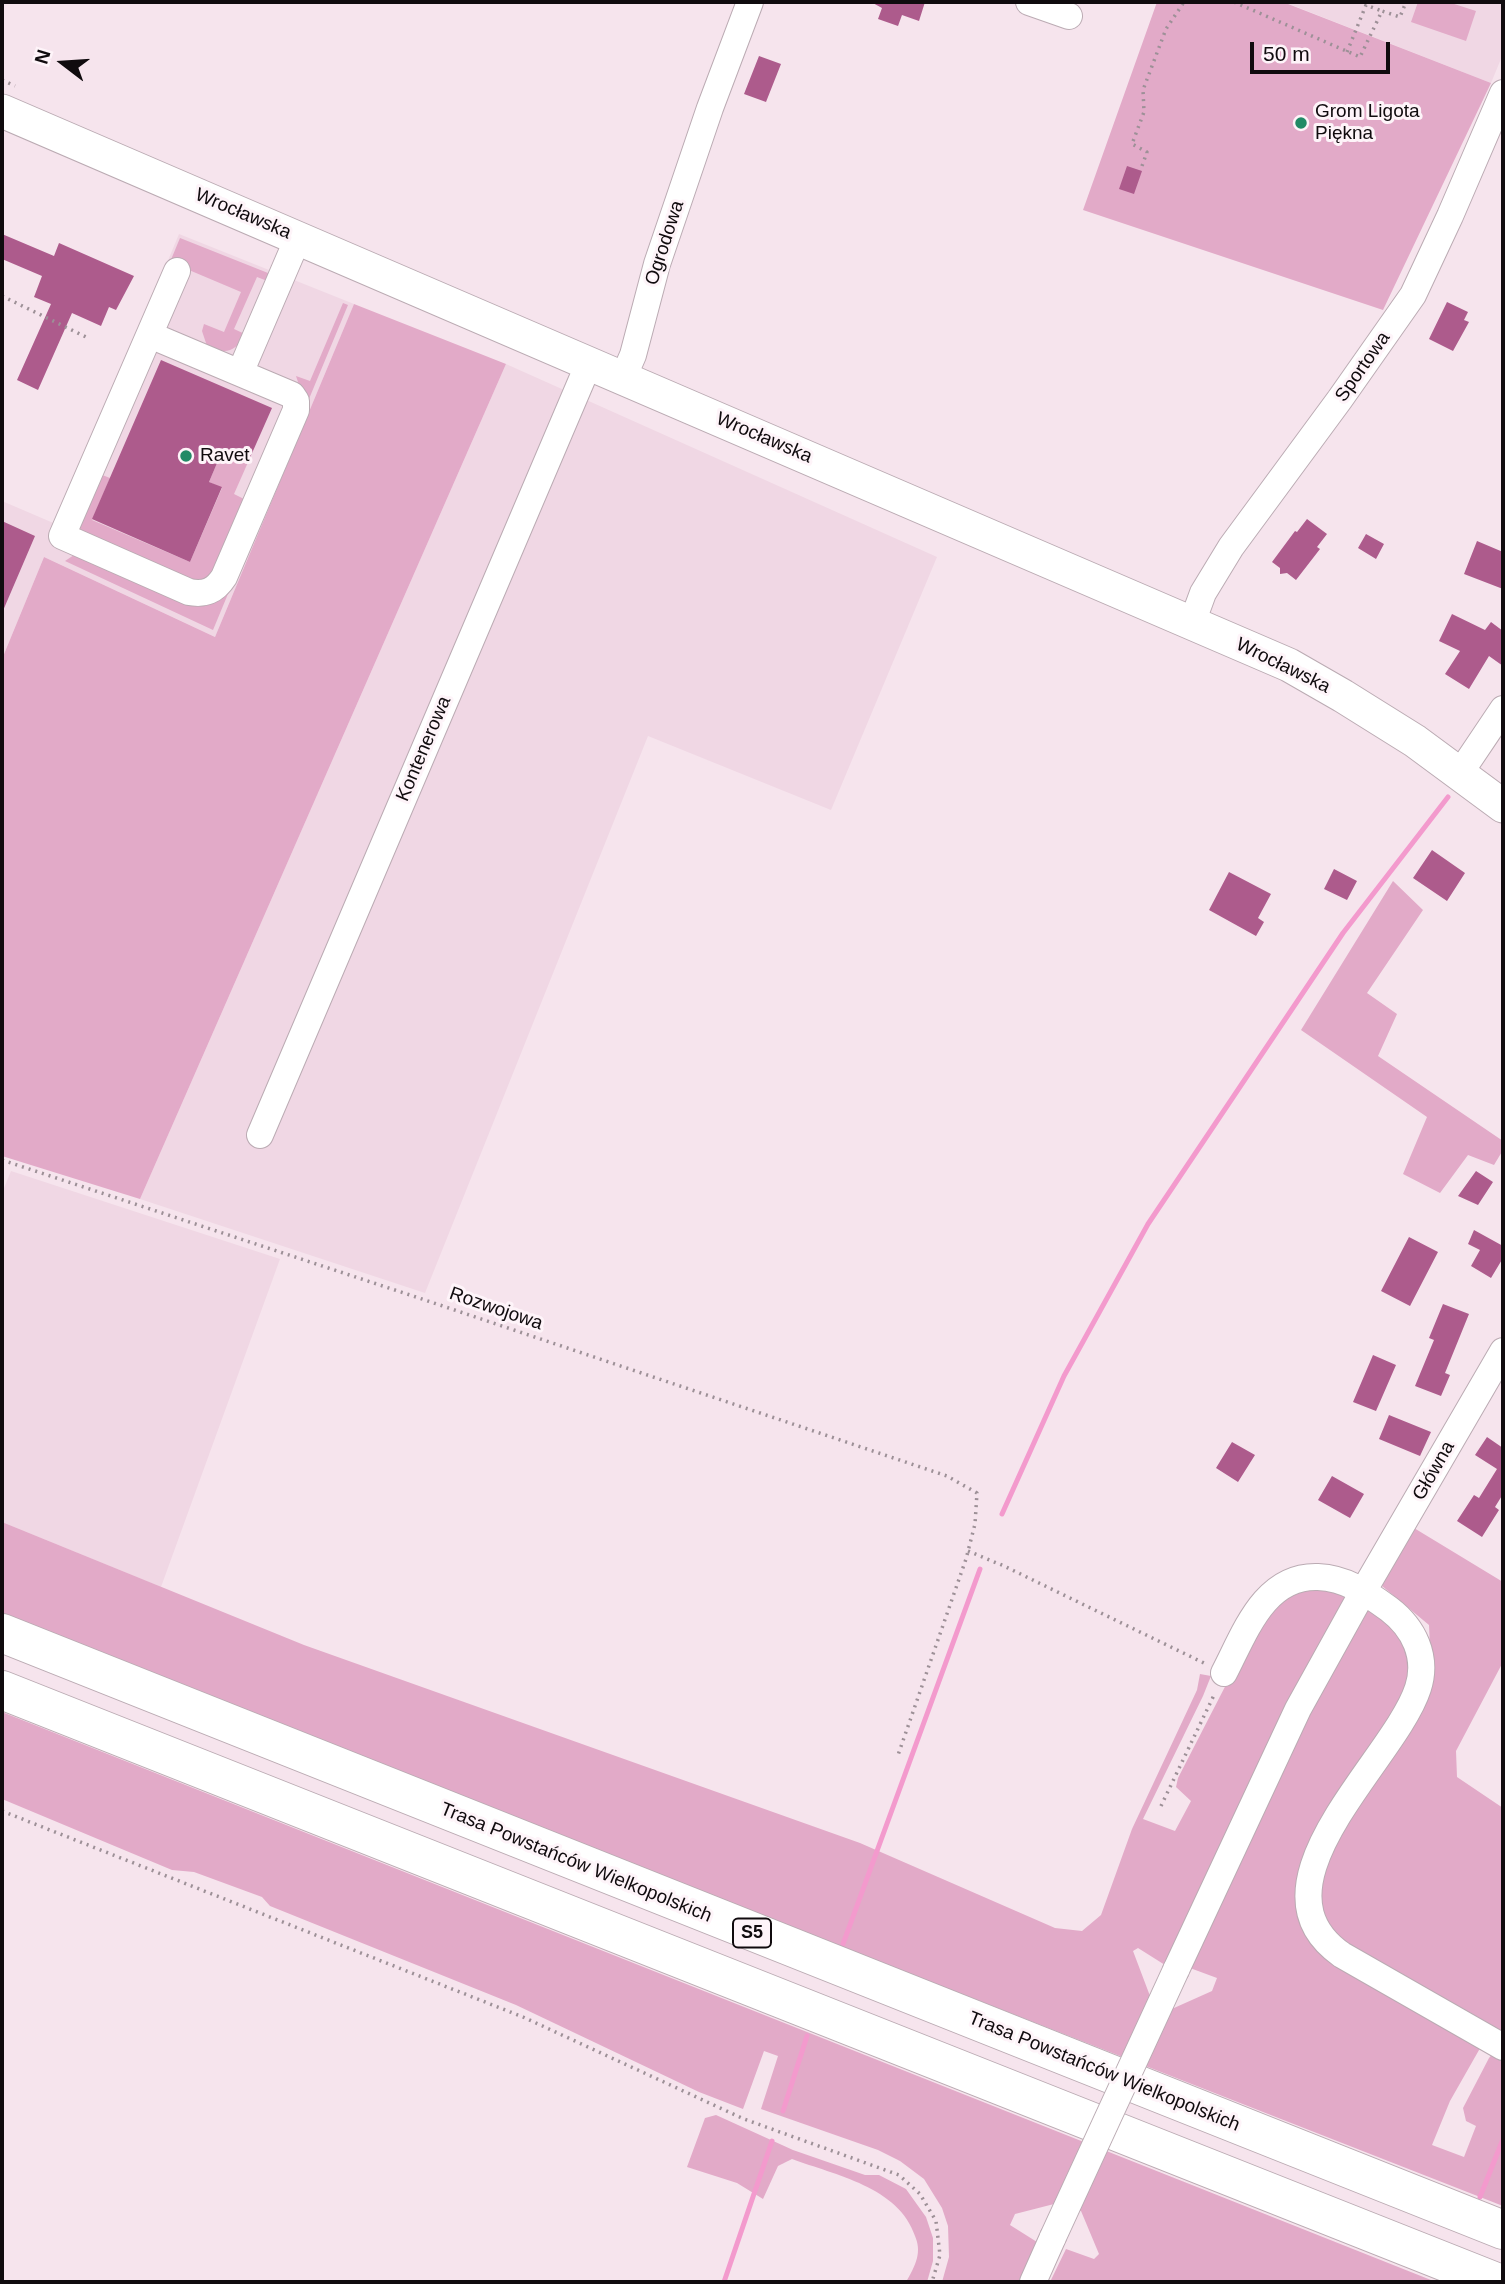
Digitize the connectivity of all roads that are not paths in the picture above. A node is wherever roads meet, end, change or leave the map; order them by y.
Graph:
1 (750, 2) edge
2 (1030, 2) edge
3 (1069, 16) dead end
4 (1503, 93) edge
5 (2, 111) edge
6 (298, 238) junction
7 (177, 271) dead end
8 (150, 335) junction
9 (589, 363) junction
10 (240, 373) junction
11 (623, 378) junction
12 (1192, 623) junction
13 (1503, 709) edge
14 (1460, 773) junction
15 (1503, 806) edge
16 (260, 1135) dead end
17 (1503, 1351) edge
18 (1364, 1590) junction
19 (2, 1633) edge
20 (1224, 1673) road end
21 (2, 1690) edge
22 (1503, 2047) edge
23 (1503, 2230) edge
24 (1033, 2282) edge
25 (1496, 2282) edge

1 - 11 street, Ogrodowa
2 - 3 street
4 - 12 street, Sportowa
5 - 6 main road, Wrocławska
6 - 9 main road, Wrocławska
6 - 10 street
7 - 8 street
8 - 10 street
8 - 10 street
9 - 11 main road, Wrocławska
9 - 16 street, Kontenerowa
11 - 12 main road, Wrocławska
12 - 14 main road, Wrocławska
13 - 14 street
14 - 15 main road, Wrocławska
17 - 18 street, Główna
18 - 20 street
18 - 22 street
18 - 24 street, Główna, bridge
19 - 23 highway, Trasa Powstańców Wielkopolskich / S5
21 - 25 highway

